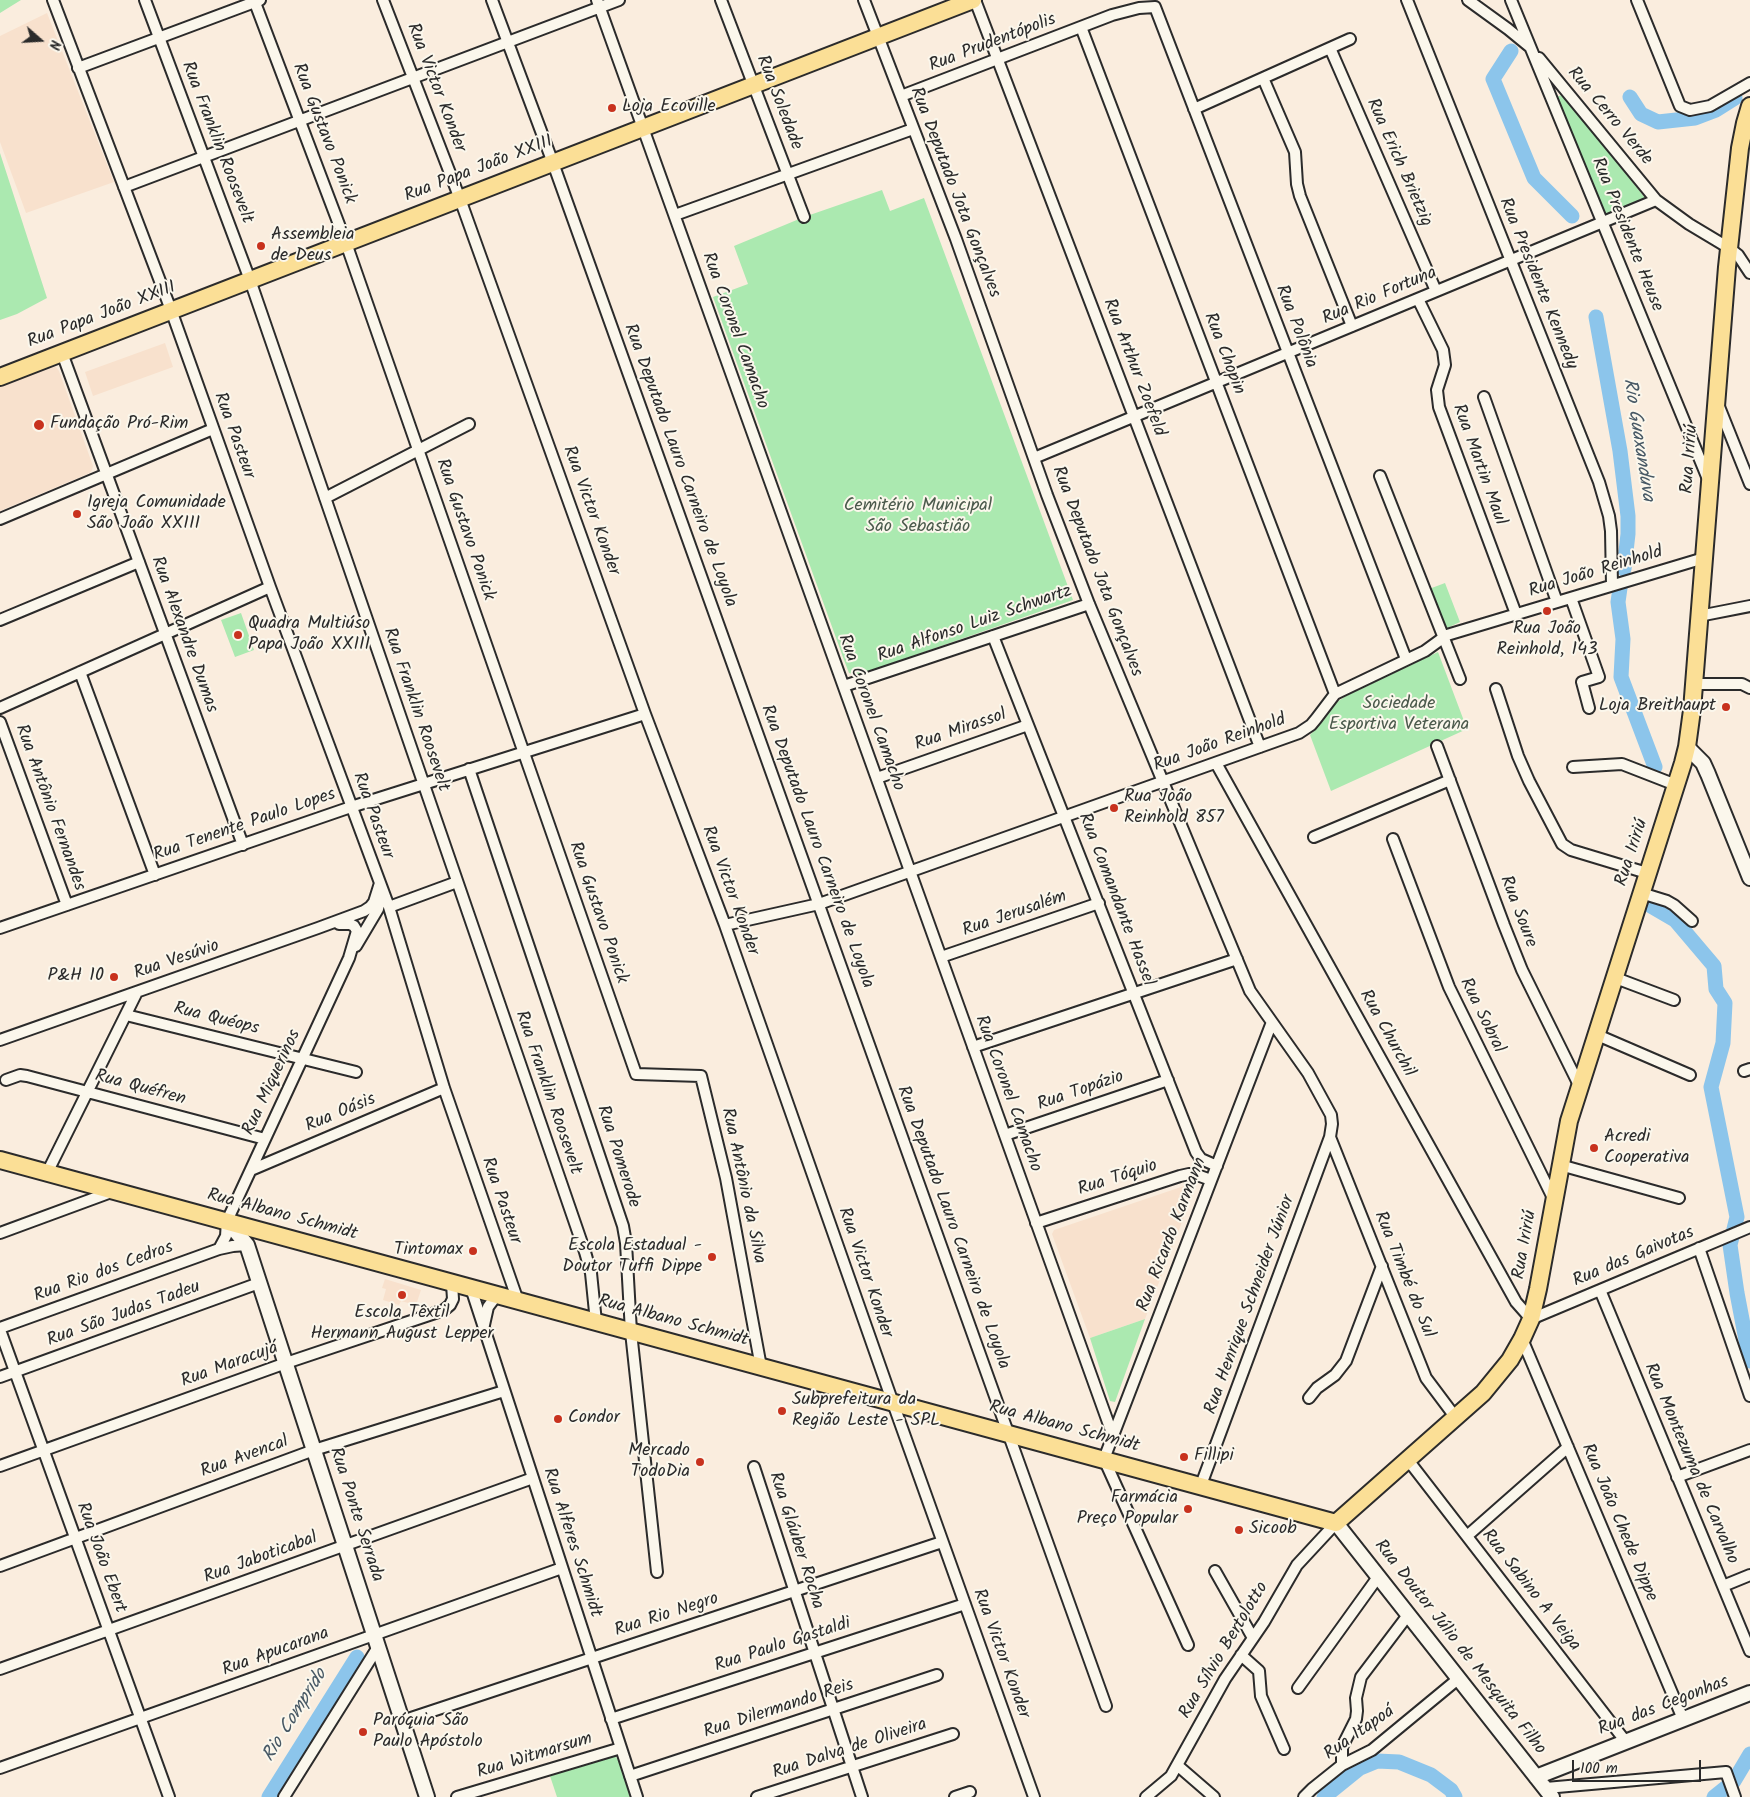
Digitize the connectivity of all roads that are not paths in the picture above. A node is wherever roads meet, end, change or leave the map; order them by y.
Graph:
1 (53, 0) edge
2 (145, 0) edge
3 (384, 0) edge
4 (492, 0) edge
5 (619, 0) edge
6 (721, 0) edge
7 (864, 0) edge
8 (974, 0) edge
9 (1407, 0) edge
10 (1468, 0) edge
11 (1511, 0) edge
12 (1637, 0) edge
13 (257, 1) edge
14 (599, 4) edge
15 (1154, 7) joint
16 (1081, 27) junction
17 (878, 37) junction
18 (159, 38) junction
19 (1350, 39) dead end
20 (508, 42) junction
21 (1330, 48) junction
22 (1532, 49) junction
23 (998, 59) junction
24 (78, 68) junction
25 (414, 78) junction
26 (1263, 78) junction
27 (1750, 83) edge
28 (754, 85) junction
29 (901, 96) junction
30 (1750, 106) edge
31 (1194, 109) junction
32 (300, 120) junction
33 (643, 128) junction
34 (913, 129) junction
35 (203, 157) junction
36 (553, 163) junction
37 (788, 174) junction
38 (1738, 178) junction
39 (124, 187) junction
40 (1750, 196) edge
41 (460, 199) junction
42 (1656, 200) junction
43 (1750, 208) edge
44 (675, 215) junction
45 (1733, 216) junction
46 (804, 217) dead end
47 (1603, 222) junction
48 (346, 243) junction
49 (1729, 248) junction
50 (1510, 261) junction
51 (1750, 273) edge
52 (250, 280) junction
53 (1436, 291) junction
54 (1418, 299) junction
55 (171, 310) junction
56 (1352, 326) junction
57 (62, 353) junction
58 (1288, 353) junction
59 (0, 377) edge
60 (1216, 383) junction
61 (1484, 397) dead end
62 (1716, 398) junction
63 (1134, 417) junction
64 (469, 424) dead end
65 (213, 429) junction
66 (418, 450) junction
67 (1034, 458) junction
68 (106, 474) junction
69 (1380, 476) dead end
70 (1709, 482) junction
71 (1750, 484) edge
72 (325, 498) junction
73 (0, 519) edge
74 (1704, 558) junction
75 (139, 562) junction
76 (1619, 583) junction
77 (270, 587) junction
78 (1571, 598) junction
79 (1557, 602) junction
80 (1089, 604) junction
81 (1750, 606) edge
82 (1516, 614) junction
83 (1699, 616) junction
84 (0, 620) edge
85 (165, 633) junction
86 (993, 636) junction
87 (1443, 637) junction
88 (1406, 659) junction
89 (80, 672) junction
90 (1460, 679) dead end
91 (1693, 684) junction
92 (844, 686) junction
93 (1750, 688) edge
94 (1496, 689) dead end
95 (1335, 694) junction
96 (0, 708) edge
97 (1589, 708) dead end
98 (645, 714) junction
99 (0, 722) edge
100 (1028, 725) junction
101 (1437, 746) dead end
102 (1260, 747) junction
103 (1687, 747) junction
104 (524, 752) junction
105 (1216, 763) junction
106 (1573, 767) dead end
107 (469, 769) junction
108 (877, 778) junction
109 (1450, 780) junction
110 (1163, 782) junction
111 (423, 783) junction
112 (1676, 785) junction
113 (351, 807) junction
114 (1064, 816) junction
115 (1314, 837) dead end
116 (1393, 839) dead end
117 (243, 845) junction
118 (910, 871) junction
119 (1647, 873) junction
120 (155, 875) junction
121 (1750, 878) edge
122 (457, 882) junction
123 (380, 885) junction
124 (1641, 893) junction
125 (1099, 903) junction
126 (818, 904) junction
127 (67, 905) junction
128 (388, 907) junction
129 (364, 911) joint
130 (375, 915) junction
131 (1692, 921) dead end
132 (725, 926) junction
133 (0, 928) edge
134 (318, 928) junction
135 (396, 931) junction
136 (350, 958) junction
137 (941, 958) junction
138 (1237, 959) junction
139 (1613, 977) junction
140 (136, 992) junction
141 (1134, 993) junction
142 (1674, 1000) dead end
143 (126, 1015) junction
144 (1272, 1022) junction
145 (1595, 1034) junction
146 (0, 1040) edge
147 (973, 1047) junction
148 (302, 1059) junction
149 (356, 1072) dead end
150 (636, 1074) joint
151 (1690, 1075) dead end
152 (6, 1080) dead end
153 (1168, 1080) junction
154 (1579, 1085) junction
155 (444, 1088) junction
156 (87, 1092) junction
157 (1005, 1135) junction
158 (1330, 1137) junction
159 (265, 1139) junction
160 (0, 1160) edge
161 (1560, 1164) junction
162 (1217, 1166) junction
163 (251, 1170) junction
164 (48, 1173) junction
165 (1211, 1180) junction
166 (115, 1191) junction
167 (1679, 1198) dead end
168 (1554, 1201) junction
169 (227, 1221) junction
170 (1036, 1223) junction
171 (1750, 1227) edge
172 (261, 1231) junction
173 (0, 1233) edge
174 (247, 1245) junction
175 (220, 1248) junction
176 (1699, 1248) junction
177 (1382, 1266) junction
178 (260, 1283) junction
179 (452, 1284) junction
180 (471, 1288) junction
181 (1600, 1290) junction
182 (497, 1295) junction
183 (518, 1301) junction
184 (1531, 1320) junction
185 (596, 1322) junction
186 (0, 1329) edge
187 (484, 1329) junction
188 (631, 1332) junction
189 (1522, 1339) junction
190 (286, 1363) junction
191 (761, 1367) junction
192 (15, 1372) junction
193 (1747, 1376) edge
194 (0, 1377) edge
195 (504, 1391) junction
196 (1750, 1396) edge
197 (1309, 1398) dead end
198 (892, 1403) junction
199 (1456, 1418) junction
200 (1009, 1435) junction
201 (1113, 1436) junction
202 (1568, 1447) junction
203 (44, 1450) junction
204 (314, 1450) junction
205 (1750, 1450) edge
206 (1104, 1459) junction
207 (1408, 1460) junction
208 (0, 1466) edge
209 (754, 1467) dead end
210 (1677, 1477) junction
211 (533, 1478) junction
212 (1201, 1485) junction
213 (1336, 1523) junction
214 (1467, 1536) junction
215 (76, 1538) junction
216 (942, 1542) junction
217 (345, 1546) junction
218 (0, 1566) edge
219 (562, 1568) junction
220 (1215, 1571) dead end
221 (657, 1572) dead end
222 (1750, 1575) edge
223 (1378, 1577) junction
224 (1723, 1586) junction
225 (795, 1591) junction
226 (965, 1604) junction
227 (1408, 1615) junction
228 (109, 1630) junction
229 (1253, 1638) junction
230 (376, 1641) junction
231 (1188, 1646) dead end
232 (1750, 1651) edge
233 (815, 1652) junction
234 (1241, 1655) junction
235 (592, 1658) junction
236 (0, 1669) edge
237 (937, 1675) dead end
238 (1458, 1679) junction
239 (1298, 1688) dead end
240 (1750, 1694) edge
241 (1106, 1706) dead end
242 (833, 1709) junction
243 (141, 1718) junction
244 (611, 1718) junction
245 (402, 1720) junction
246 (1683, 1720) junction
247 (953, 1734) dead end
248 (1626, 1742) junction
249 (621, 1748) junction
250 (1284, 1749) dead end
251 (1177, 1765) junction
252 (1342, 1765) junction
253 (852, 1766) junction
254 (0, 1768) edge
255 (630, 1776) junction
256 (1536, 1777) junction
257 (1732, 1789) edge
258 (970, 1792) dead end
259 (1549, 1793) edge
260 (169, 1797) edge
261 (284, 1797) edge
262 (426, 1797) edge
263 (457, 1797) edge
264 (637, 1797) edge
265 (757, 1797) edge
266 (862, 1797) edge
267 (955, 1797) edge
268 (1034, 1797) edge
269 (1146, 1797) edge
270 (1214, 1797) edge
271 (1304, 1797) edge

1 - 24 street, Rua Pasteur
2 - 18 street, Rua Franklin Roosevelt
3 - 25 street, Rua Victor Konder
4 - 20 street, Rua Deputado Lauro Carneiro de Loyola
5 - 14 street
6 - 28 street, Rua Soledade
7 - 17 street, Rua Deputado Jota Gonçalves
8 - 17 main road, Rua Papa João XXIII
8 - 23 street, Rua Arthur Zoefeld
9 - 50 street, Rua Presidente Kennedy
10 - 22 street, Rua Cerro Verde
11 - 22 street, Rua Presidente Heuse
12 - 27 street
13 - 18 street
13 - 32 street, Rua Gustavo Ponick
14 - 20 street
14 - 33 street, Rua Coronel Camacho
15 - 16 street, Rua Prudentópolis
15 - 31 street, Rua Polônia
16 - 23 street, Rua Prudentópolis
16 - 60 street, Rua Chopin
17 - 28 main road, Rua Papa João XXIII
17 - 29 street, Rua Deputado Jota Gonçalves
18 - 24 street
18 - 35 street, Rua Franklin Roosevelt
19 - 21 street
20 - 25 street
20 - 36 street, Rua Deputado Lauro Carneiro de Loyola
21 - 26 street
21 - 53 street, Rua Erich Brietzig
22 - 42 street, Rua Cerro Verde
22 - 47 street, Rua Presidente Heuse
23 - 29 street, Rua Prudentópolis
23 - 63 street, Rua Arthur Zoefeld
24 - 39 street, Rua Pasteur
25 - 32 street
25 - 41 street, Rua Victor Konder
26 - 31 street
26 - 56 street
28 - 33 main road, Rua Papa João XXIII
28 - 37 street, Rua Soledade
29 - 34 street, Rua Deputado Jota Gonçalves
30 - 38 main road, Rua Iririú
31 - 58 street, Rua Polônia
32 - 35 street
32 - 48 street, Rua Gustavo Ponick
33 - 36 main road, Rua Papa João XXIII
33 - 44 street, Rua Coronel Camacho
34 - 37 street
34 - 67 street, Rua Deputado Jota Gonçalves
35 - 39 street
35 - 52 street, Rua Franklin Roosevelt
36 - 41 main road, Rua Papa João XXIII
36 - 126 street, Rua Deputado Lauro Carneiro de Loyola
37 - 44 street
37 - 46 street, Rua Soledade
38 - 40 main road
38 - 45 main road, Rua Iririú
39 - 55 street, Rua Pasteur
41 - 48 main road, Rua Papa João XXIII
41 - 98 street, Rua Victor Konder
42 - 47 street, Rua Rio Fortuna
42 - 49 street, Rua Cerro Verde
43 - 45 main road
44 - 92 street, Rua Coronel Camacho
45 - 49 main road, Rua Iririú
47 - 50 street, Rua Rio Fortuna
47 - 70 street, Rua Presidente Heuse
48 - 52 main road, Rua Papa João XXIII
48 - 66 street, Rua Gustavo Ponick
49 - 51 street, Rua Cerro Verde
49 - 62 main road, Rua Iririú
50 - 53 street, Rua Rio Fortuna
50 - 76 street, Rua Presidente Kennedy
52 - 55 main road, Rua Papa João XXIII
52 - 72 street, Rua Franklin Roosevelt
53 - 54 street, Rua Rio Fortuna
54 - 56 street, Rua Rio Fortuna
54 - 82 street, Rua Martin Maul
55 - 57 main road, Rua Papa João XXIII
55 - 65 street, Rua Pasteur
56 - 58 street, Rua Rio Fortuna
57 - 59 main road, Rua Papa João XXIII
57 - 68 street, Rua Alexandre Dumas
58 - 60 street, Rua Rio Fortuna
58 - 88 street, Rua Polônia
60 - 63 street, Rua Rio Fortuna
60 - 95 street, Rua Chopin
61 - 79 street
62 - 70 main road, Rua Iririú
62 - 71 street
63 - 67 street, Rua Rio Fortuna
63 - 102 street, Rua Arthur Zoefeld
64 - 66 street
65 - 68 street
65 - 77 street, Rua Pasteur
66 - 72 street
66 - 104 street, Rua Gustavo Ponick
67 - 80 street, Rua Deputado Jota Gonçalves
68 - 73 street
68 - 75 street, Rua Alexandre Dumas
69 - 87 street
70 - 74 main road, Rua Iririú
72 - 111 street, Rua Franklin Roosevelt
74 - 76 street, Rua João Reinhold
74 - 83 main road, Rua Iririú
75 - 84 street
75 - 85 street, Rua Alexandre Dumas
76 - 78 street, Rua João Reinhold
77 - 85 street
77 - 113 street, Rua Pasteur
78 - 79 street, Rua João Reinhold
78 - 97 street
79 - 82 street, Rua João Reinhold
80 - 86 street, Rua Alfonso Luiz Schwartz
80 - 110 street, Rua Deputado Jota Gonçalves
81 - 83 street
82 - 87 street, Rua João Reinhold
83 - 91 main road, Rua Iririú
85 - 89 street
85 - 117 street, Rua Alexandre Dumas
86 - 92 street, Rua Alfonso Luiz Schwartz
86 - 100 street, Rua Comandante Hassel
87 - 88 street, Rua João Reinhold
87 - 90 street
88 - 95 street, Rua João Reinhold
89 - 96 street
89 - 120 street
91 - 93 street
91 - 103 main road, Rua Iririú
92 - 108 street, Rua Coronel Camacho
94 - 119 street
95 - 102 street, Rua João Reinhold
98 - 104 street, Rua Tenente Paulo Lopes
98 - 132 street, Rua Victor Konder
99 - 127 street, Rua Antônio Fernandes
100 - 108 street, Rua Mirassol
100 - 114 street, Rua Comandante Hassel
101 - 109 street, Rua Soure
102 - 105 street, Rua João Reinhold
103 - 112 main road, Rua Iririú
103 - 121 street
104 - 107 street, Rua Tenente Paulo Lopes
104 - 150 street, Rua Gustavo Ponick
105 - 110 street, Rua João Reinhold
105 - 184 street, Rua Churchil
106 - 112 street
107 - 111 street, Rua Tenente Paulo Lopes
107 - 188 street, Rua Pomerode
108 - 118 street, Rua Coronel Camacho
109 - 115 street
109 - 154 street, Rua Soure
110 - 114 street, Rua João Reinhold
110 - 138 street, Rua Deputado Jota Gonçalves
111 - 113 street, Rua Tenente Paulo Lopes
111 - 122 street, Rua Franklin Roosevelt
112 - 119 main road, Rua Iririú
113 - 117 street, Rua Tenente Paulo Lopes
113 - 123 street, Rua Pasteur
114 - 118 street, Rua João Reinhold
114 - 125 street, Rua Comandante Hassel
116 - 168 street, Rua Sobral
117 - 120 street, Rua Tenente Paulo Lopes
118 - 126 street, Rua João Reinhold
118 - 137 street, Rua Coronel Camacho
119 - 124 main road, Rua Iririú
120 - 127 street, Rua Tenente Paulo Lopes
122 - 128 street
122 - 185 street, Rua Franklin Roosevelt
123 - 128 street, Rua Pasteur
123 - 129 street, Rua Pasteur
123 - 130 street, Rua Miquerinos
124 - 131 street
124 - 139 main road, Rua Iririú
125 - 137 street, Rua Jerusalém
125 - 141 street, Rua Comandante Hassel
126 - 132 street, Rua João Reinhold
126 - 200 street, Rua Deputado Lauro Carneiro de Loyola
127 - 133 street, Rua Tenente Paulo Lopes
128 - 135 street, Rua Pasteur
129 - 134 street, Rua Vesúvio
130 - 135 street
130 - 136 street, Rua Miquerinos
132 - 198 street, Rua Victor Konder
134 - 136 street, Rua Miquerinos
134 - 140 street, Rua Vesúvio
135 - 155 street, Rua Pasteur
136 - 148 street, Rua Miquerinos
137 - 147 street, Rua Coronel Camacho
138 - 141 street
138 - 144 street, Rua Deputado Jota Gonçalves
139 - 142 street
139 - 145 main road, Rua Iririú
140 - 143 street
140 - 146 street, Rua Vesúvio
141 - 147 street
141 - 153 street, Rua Comandante Hassel
143 - 148 street, Rua Quéops
143 - 156 street
144 - 158 street, Rua Deputado Jota Gonçalves
144 - 162 street, Rua Ricardo Karmann
145 - 151 street
145 - 154 main road, Rua Iririú
147 - 157 street, Rua Coronel Camacho
148 - 149 street, Rua Quéops
148 - 159 street, Rua Miquerinos
150 - 191 street, Rua Antônio da Silva
152 - 156 street, Rua Quéfren
153 - 157 street, Rua Topázio
153 - 162 street, Rua Comandante Hassel
154 - 161 main road, Rua Iririú
155 - 163 street, Rua Oásis
155 - 183 street, Rua Pasteur
156 - 159 street, Rua Quéfren
156 - 164 street
157 - 170 street, Rua Coronel Camacho
158 - 177 street, Rua Timbé do Sul
158 - 212 street, Rua Henrique Schneider Júnior
159 - 163 street, Rua Miquerinos
160 - 164 main road, Rua Albano Schmidt
161 - 167 street
161 - 168 main road, Rua Iririú
162 - 165 street, Rua Ricardo Karmann
163 - 169 street, Rua Miquerinos
164 - 166 main road, Rua Albano Schmidt
165 - 170 street, Rua Tóquio
165 - 201 street, Rua Ricardo Karmann
166 - 169 main road, Rua Albano Schmidt
166 - 173 street
168 - 184 main road, Rua Iririú
169 - 172 main road, Rua Albano Schmidt
169 - 174 street, Rua Ponte Serrada
169 - 175 street
170 - 201 street, Rua Coronel Camacho
171 - 176 street, Rua das Gaivotas
172 - 174 street
172 - 179 main road, Rua Albano Schmidt
174 - 175 street, Rua Rio dos Cedros
174 - 178 street, Rua Ponte Serrada
175 - 186 street, Rua Rio dos Cedros
176 - 181 street, Rua das Gaivotas
176 - 193 street
177 - 197 street
177 - 199 street, Rua Timbé do Sul
178 - 190 street, Rua Ponte Serrada
178 - 192 street, Rua São Judas Tadeu
179 - 180 main road, Rua Albano Schmidt
179 - 190 street, Rua Maracujá
180 - 182 main road, Rua Albano Schmidt
180 - 187 street, Rua Alferes Schmidt
181 - 184 street, Rua das Gaivotas
181 - 210 street, Rua Montezuma de Carvalho
182 - 183 main road, Rua Albano Schmidt
182 - 187 street
183 - 185 main road, Rua Albano Schmidt
184 - 189 main road, Rua Iririú
185 - 188 main road, Rua Albano Schmidt
186 - 192 street, Rua João Ebert
187 - 195 street, Rua Alferes Schmidt
188 - 191 main road, Rua Albano Schmidt
188 - 221 street, Rua Pomerode
189 - 199 main road, Rua Iririú
189 - 202 street, Rua João Chede Dippe
190 - 203 street, Rua Maracujá
190 - 204 street, Rua Ponte Serrada
191 - 198 main road, Rua Albano Schmidt
192 - 194 street, Rua São Judas Tadeu
192 - 203 street, Rua João Ebert
193 - 196 street
195 - 204 street, Rua Avencal
195 - 211 street, Rua Alferes Schmidt
198 - 200 main road, Rua Albano Schmidt
198 - 216 street, Rua Victor Konder
199 - 207 main road, Rua Iririú
200 - 206 main road, Rua Albano Schmidt
200 - 241 street, Rua Deputado Lauro Carneiro de Loyola
201 - 206 street, Rua Ricardo Karmann
202 - 214 street
202 - 246 street, Rua João Chede Dippe
203 - 208 street, Rua Maracujá
203 - 215 street, Rua João Ebert
204 - 215 street, Rua Avencal
204 - 217 street, Rua Ponte Serrada
205 - 210 street
206 - 212 main road, Rua Albano Schmidt
206 - 231 street
207 - 213 main road, Rua Iririú
207 - 214 street, Rua Sabino A Veiga
209 - 225 street, Rua Gláuber Rocha
210 - 224 street, Rua Montezuma de Carvalho
211 - 217 street, Rua Jaboticabal
211 - 219 street, Rua Alferes Schmidt
212 - 213 main road, Rua Albano Schmidt
213 - 223 street, Rua Doutor Júlio de Mesquita Filho
213 - 229 street, Rua Sílvio Bertolotto
214 - 248 street, Rua Sabino A Veiga
215 - 218 street, Rua Avencal
215 - 228 street, Rua João Ebert
216 - 225 street, Rua Rio Negro
216 - 226 street, Rua Victor Konder
217 - 228 street, Rua Jaboticabal
217 - 230 street, Rua Ponte Serrada
219 - 230 street, Rua Apucarana
219 - 235 street, Rua Alferes Schmidt
220 - 229 street
222 - 224 street
223 - 227 street, Rua Doutor Júlio de Mesquita Filho
223 - 239 street
224 - 232 street, Rua Montezuma de Carvalho
225 - 233 street, Rua Gláuber Rocha
225 - 235 street, Rua Rio Negro
226 - 233 street, Rua Paulo Gastaldi
226 - 268 street, Rua Victor Konder
227 - 238 street, Rua Doutor Júlio de Mesquita Filho
227 - 252 street
228 - 236 street, Rua Jaboticabal
228 - 243 street, Rua João Ebert
229 - 234 street, Rua Sílvio Bertolotto
230 - 243 street, Rua Apucarana
230 - 245 street, Rua Ponte Serrada
230 - 261 street
233 - 242 street, Rua Gláuber Rocha
233 - 244 street, Rua Paulo Gastaldi
234 - 250 street
234 - 251 street, Rua Sílvio Bertolotto
235 - 244 street, Rua Alferes Schmidt
235 - 245 street, Rua Rio Negro
237 - 242 street, Rua Dilermando Reis
238 - 252 street, Rua Itapoá
238 - 256 street, Rua Doutor Júlio de Mesquita Filho
240 - 246 street, Rua das Cegonhas
242 - 253 street, Rua Gláuber Rocha
242 - 255 street, Rua Dilermando Reis
243 - 254 street, Rua Apucarana
243 - 260 street, Rua João Ebert
244 - 249 street, Rua Alferes Schmidt
245 - 262 street, Rua Ponte Serrada
246 - 248 street, Rua das Cegonhas
247 - 253 street, Rua Dalva de Oliveira
248 - 256 street, Rua das Cegonhas
249 - 255 street, Rua Alferes Schmidt
249 - 263 street, Rua Witmarsum
251 - 269 street, Rua Sílvio Bertolotto
251 - 270 street
252 - 271 street, Rua Itapoá
253 - 265 street, Rua Dalva de Oliveira
253 - 266 street, Rua Gláuber Rocha
255 - 264 street, Rua Alferes Schmidt
256 - 259 street, Rua Doutor Júlio de Mesquita Filho
257 - 259 street
258 - 267 street

